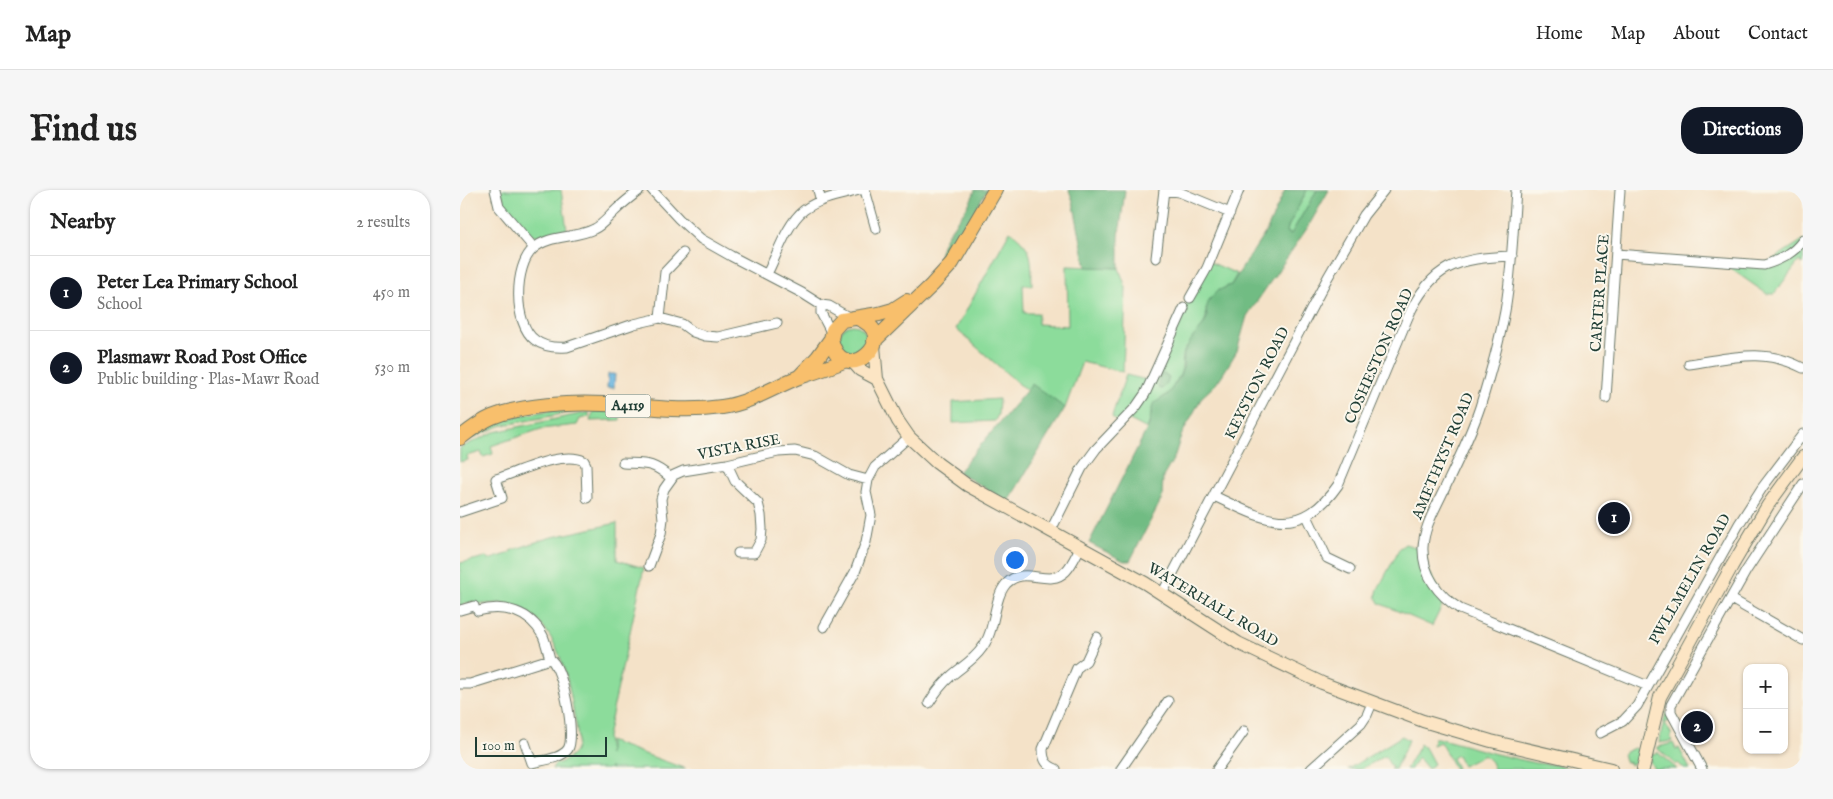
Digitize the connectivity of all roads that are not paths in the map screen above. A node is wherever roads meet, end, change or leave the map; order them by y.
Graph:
1 (495, 190) edge
2 (640, 190) edge
3 (652, 190) edge
4 (818, 190) edge
5 (860, 190) edge
6 (865, 190) edge
7 (995, 190) edge
8 (1164, 190) edge
9 (1240, 190) edge
10 (1384, 190) edge
11 (1516, 190) edge
12 (1620, 190) edge
13 (821, 201) junction
14 (1230, 213) junction
15 (873, 218) junction
16 (863, 220) dead end
17 (876, 229) dead end
18 (1803, 240) edge
19 (1157, 246) junction
20 (534, 248) junction
21 (1168, 248) dead end
22 (683, 253) dead end
23 (1616, 254) junction
24 (1512, 256) junction
25 (1156, 258) dead end
26 (767, 274) junction
27 (932, 285) junction
28 (1190, 298) dead end
29 (821, 305) junction
30 (1184, 308) dead end
31 (660, 318) junction
32 (854, 318) junction
33 (777, 323) dead end
34 (832, 337) junction
35 (874, 343) junction
36 (849, 361) junction
37 (1689, 364) dead end
38 (1803, 368) edge
39 (798, 378) junction
40 (877, 379) junction
41 (1606, 398) dead end
42 (1803, 434) edge
43 (909, 437) junction
44 (460, 438) edge
45 (1803, 458) edge
46 (623, 463) dead end
47 (727, 464) junction
48 (671, 478) junction
49 (868, 480) junction
50 (1803, 484) edge
51 (1214, 496) junction
52 (588, 498) dead end
53 (460, 512) edge
54 (672, 515) dead end
55 (1307, 516) junction
56 (663, 519) junction
57 (1050, 532) junction
58 (1080, 548) junction
59 (738, 553) dead end
60 (650, 566) dead end
61 (1350, 569) dead end
62 (1162, 594) junction
63 (1731, 599) junction
64 (460, 610) edge
65 (824, 627) dead end
66 (1097, 637) dead end
67 (1803, 640) edge
68 (1671, 644) junction
69 (1685, 652) junction
70 (552, 660) junction
71 (460, 684) edge
72 (1648, 686) junction
73 (1665, 686) junction
74 (1677, 692) junction
75 (1168, 701) dead end
76 (928, 703) dead end
77 (1372, 703) junction
78 (1244, 731) dead end
79 (1600, 733) dead end
80 (525, 743) dead end
81 (1589, 767) edge
82 (1056, 769) edge
83 (1121, 769) edge
84 (1217, 769) edge
85 (1311, 769) edge
86 (1611, 769) edge
87 (1643, 769) edge
88 (1702, 769) edge

1 - 20 street
2 - 20 street
3 - 26 street
4 - 13 street
5 - 13 street
6 - 15 street
7 - 27 main road, A4119
8 - 14 street
8 - 19 street
9 - 14 street
10 - 51 street, KEYSTON ROAD
11 - 24 street, AMETHYST ROAD
12 - 23 street, CARTER PLACE
13 - 26 street
14 - 28 street
15 - 16 street
15 - 17 street
18 - 23 street
19 - 21 street
19 - 25 street
20 - 31 street
22 - 31 street
23 - 41 street, CARTER PLACE
24 - 55 street, COSHESTON ROAD
24 - 72 street, AMETHYST ROAD
26 - 29 street
27 - 32 main road, A4119
27 - 35 main road, A4119
29 - 32 street
29 - 34 street
30 - 57 street
31 - 33 street
32 - 34 main road, A4119
32 - 35 main road
34 - 36 main road
34 - 39 main road, A4119
35 - 36 main road, A4119
35 - 40 street, WATERHALL ROAD
36 - 39 main road, A4119
36 - 40 street
37 - 38 street
39 - 44 main road, A4119
40 - 43 street, WATERHALL ROAD
42 - 68 street, PWLLMELIN ROAD
43 - 49 street
43 - 57 street, WATERHALL ROAD
45 - 69 street, PWLLMELIN ROAD
46 - 48 street
47 - 48 street, VISTA RISE
47 - 49 street, VISTA RISE
47 - 59 street
48 - 56 street
49 - 65 street
50 - 63 street
51 - 55 street, COSHESTON ROAD
51 - 62 street, KEYSTON ROAD
52 - 53 street
54 - 56 street
55 - 61 street
56 - 60 street
57 - 58 street, WATERHALL ROAD
58 - 62 street, WATERHALL ROAD
58 - 76 street
62 - 77 street, WATERHALL ROAD
63 - 67 street
63 - 74 street
64 - 70 street
66 - 82 street
68 - 69 street
68 - 72 street, PWLLMELIN ROAD
69 - 73 street, PWLLMELIN ROAD
70 - 71 street
70 - 80 street
72 - 79 street, PWLLMELIN ROAD
73 - 74 street
73 - 87 street, PWLLMELIN ROAD
74 - 88 street
75 - 83 street
77 - 81 street, WATERHALL ROAD
77 - 85 street
78 - 84 street
81 - 86 street, WATERHALL ROAD

